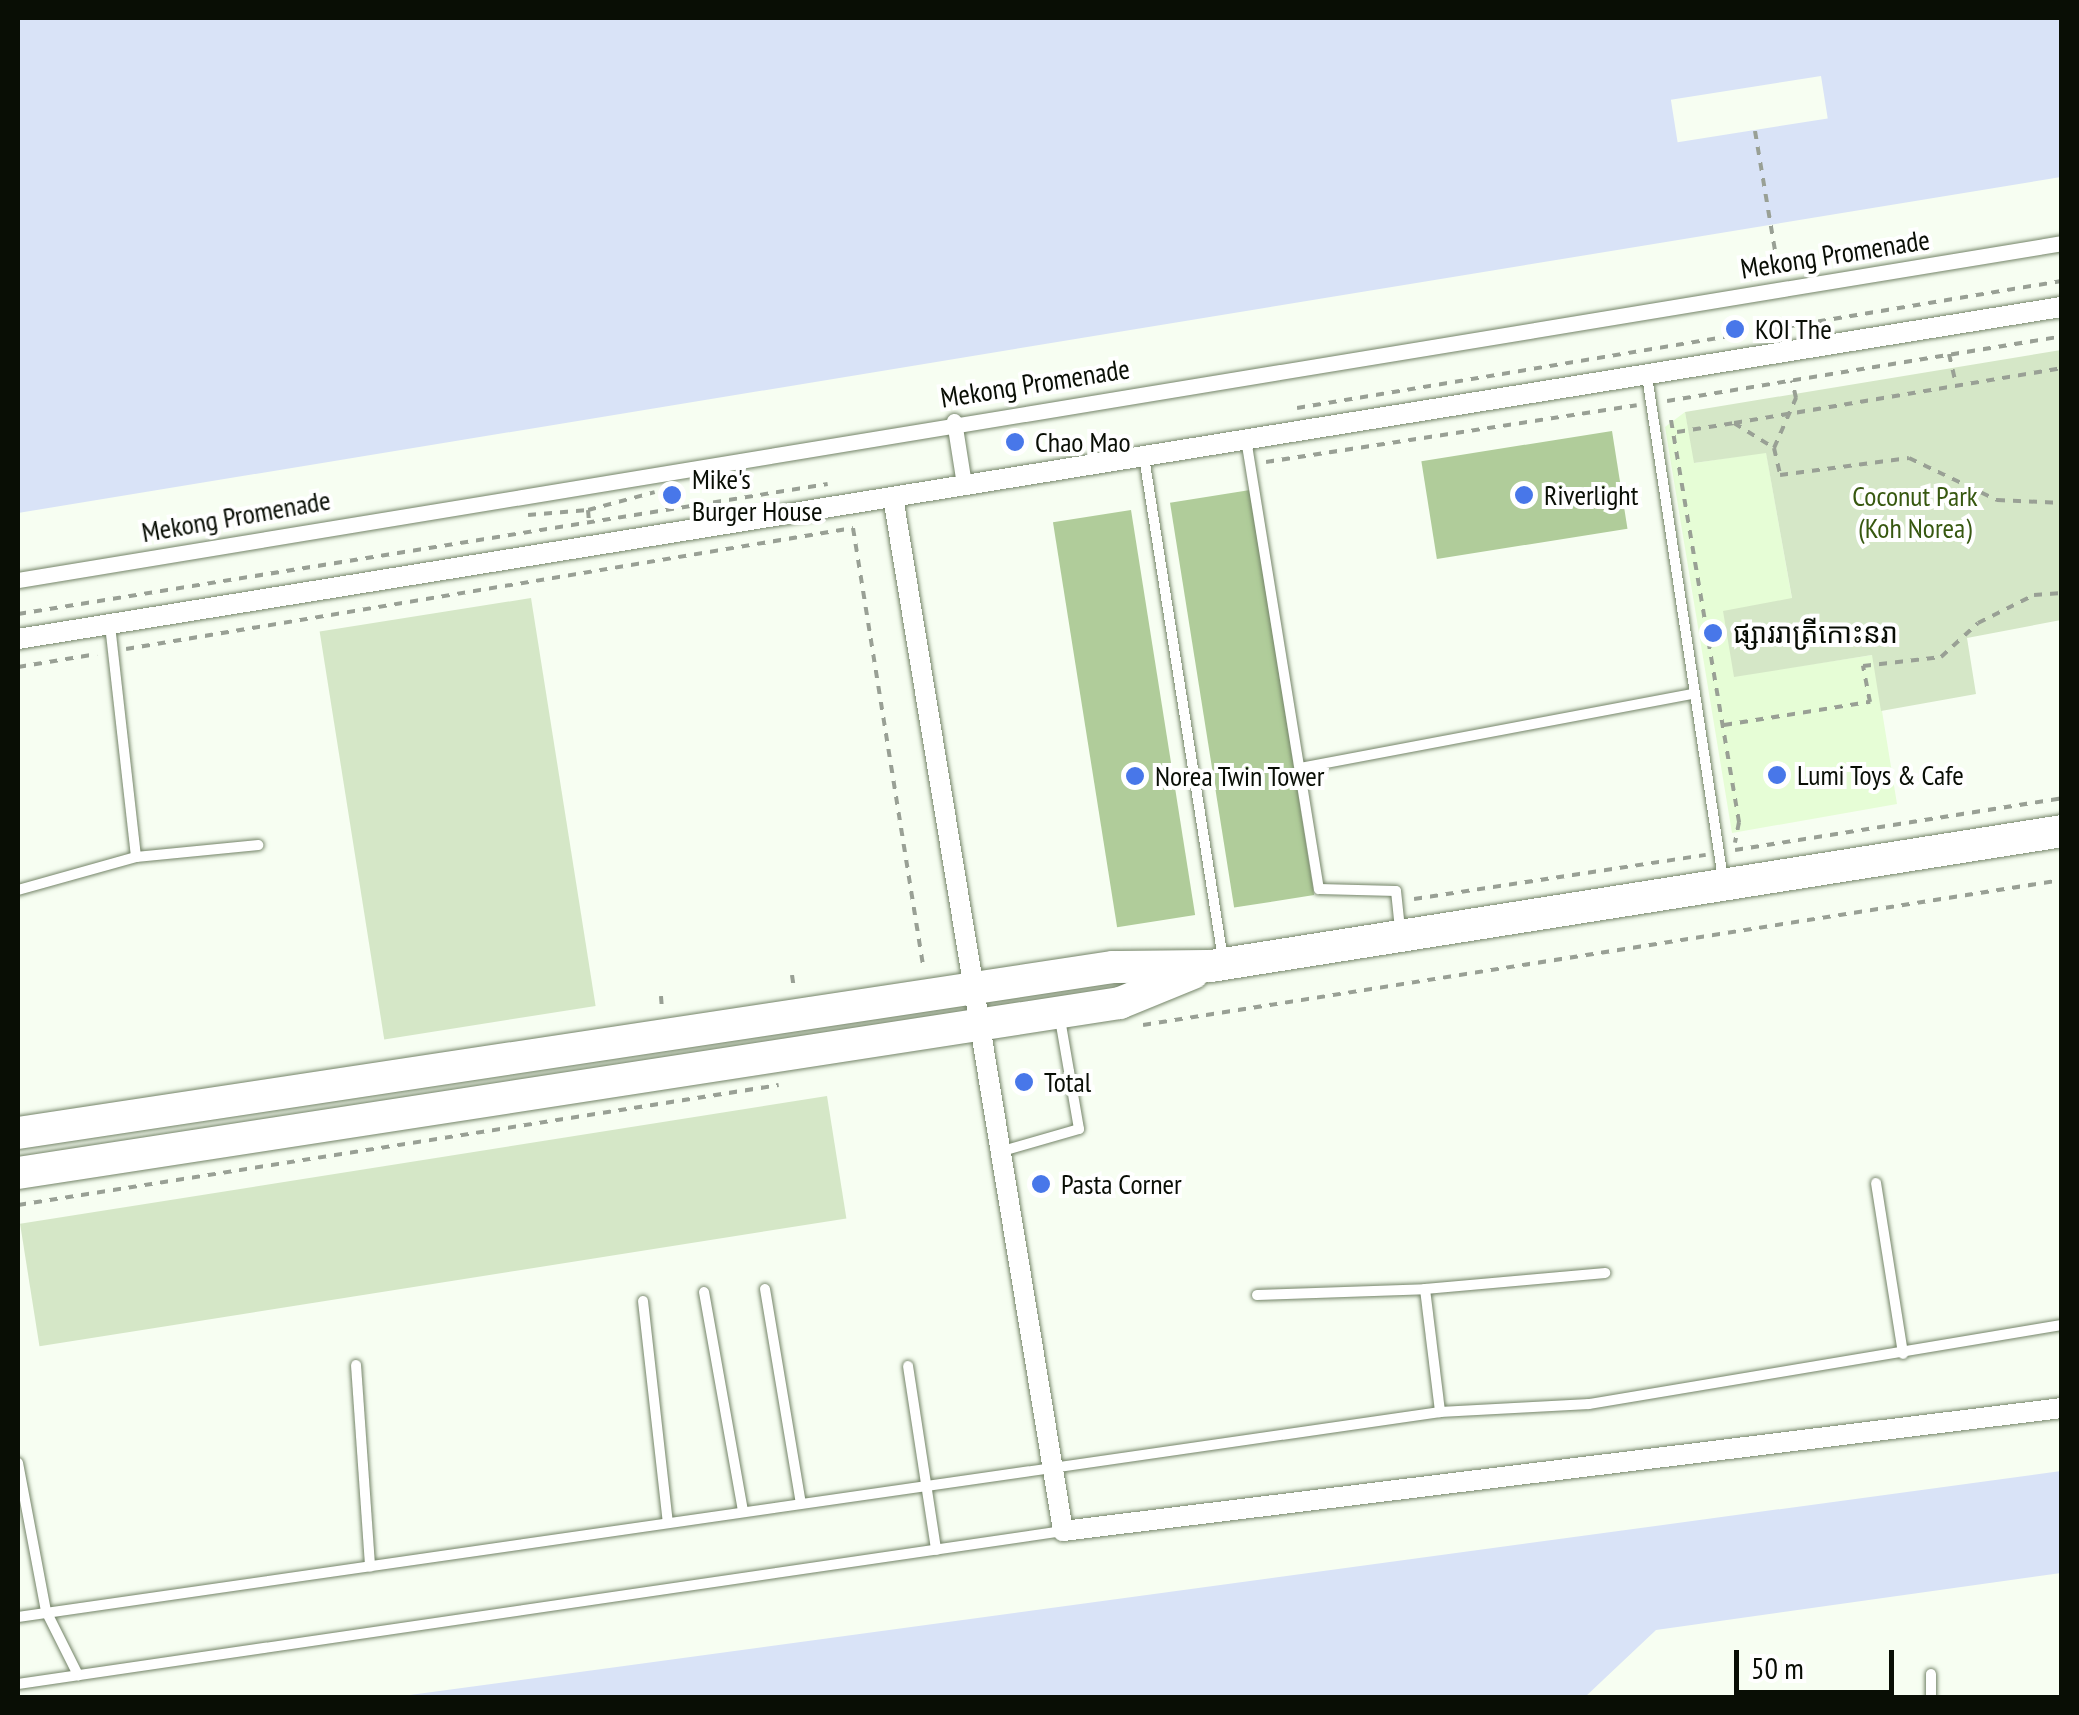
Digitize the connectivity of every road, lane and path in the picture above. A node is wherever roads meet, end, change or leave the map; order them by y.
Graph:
1 (1755, 131) dead end
2 (2062, 243) edge
3 (2062, 281) edge
4 (1781, 289) junction
5 (2062, 307) edge
6 (1949, 354) dead end
7 (2062, 368) edge
8 (1647, 376) junction
9 (1792, 380) dead end
10 (1955, 381) junction
11 (1662, 402) dead end
12 (1275, 412) dead end
13 (1787, 414) junction
14 (954, 421) junction
15 (1734, 423) junction
16 (1676, 432) junction
17 (1246, 438) junction
18 (1774, 448) junction
19 (1144, 456) junction
20 (845, 482) dead end
21 (964, 484) junction
22 (893, 497) junction
23 (2062, 503) edge
24 (18, 580) edge
25 (2062, 593) edge
26 (18, 614) edge
27 (109, 624) junction
28 (18, 640) edge
29 (117, 650) junction
30 (18, 667) edge
31 (1693, 694) junction
32 (1724, 725) junction
33 (1300, 768) junction
34 (2062, 831) edge
35 (258, 845) dead end
36 (1734, 850) dead end
37 (136, 858) junction
38 (1724, 884) junction
39 (18, 890) edge
40 (1401, 936) junction
41 (927, 958) dead end
42 (1218, 965) junction
43 (792, 974) dead end
44 (970, 987) junction
45 (794, 994) dead end
46 (661, 996) dead end
47 (1059, 1012) junction
48 (662, 1014) dead end
49 (977, 1023) junction
50 (18, 1133) edge
51 (1006, 1150) junction
52 (18, 1173) edge
53 (1876, 1184) dead end
54 (1605, 1273) dead end
55 (765, 1288) dead end
56 (1425, 1289) junction
57 (704, 1292) dead end
58 (1257, 1294) dead end
59 (642, 1301) dead end
60 (2062, 1325) edge
61 (1903, 1354) junction
62 (356, 1365) dead end
63 (908, 1366) dead end
64 (2062, 1408) edge
65 (1440, 1412) junction
66 (18, 1462) edge
67 (1050, 1465) junction
68 (931, 1485) junction
69 (801, 1503) junction
70 (22, 1507) edge
71 (743, 1512) junction
72 (668, 1523) junction
73 (1063, 1531) junction
74 (936, 1550) junction
75 (370, 1567) junction
76 (46, 1611) junction
77 (18, 1616) edge
78 (1931, 1674) dead end
79 (78, 1675) junction
80 (18, 1684) edge
81 (1931, 1698) edge

1 - 4 path
2 - 4 street, Mekong Promenade
3 - 12 path
4 - 14 street, Mekong Promenade
5 - 8 street
6 - 10 path
7 - 10 path
8 - 17 street
8 - 31 lane
9 - 13 path
10 - 13 path
11 - 16 path
13 - 15 path
13 - 18 path
14 - 21 street
14 - 24 street, Mekong Promenade
15 - 16 path
15 - 18 path
16 - 32 path
17 - 19 street
17 - 33 lane
18 - 23 path
19 - 21 street
19 - 42 lane
20 - 26 path
21 - 22 street
22 - 27 street
22 - 44 street
25 - 32 path
27 - 28 street
27 - 29 lane
29 - 30 path
29 - 37 lane
29 - 41 path
31 - 33 lane
31 - 38 lane
32 - 36 path
33 - 40 lane
34 - 38 main road
35 - 37 lane
37 - 39 lane
38 - 40 main road
40 - 42 main road
42 - 44 main road
42 - 47 main road
43 - 45 path
44 - 49 street
44 - 50 main road
46 - 48 path
47 - 49 main road
47 - 51 lane
49 - 51 street
49 - 52 main road
51 - 67 street
53 - 61 lane
54 - 56 lane
55 - 69 lane
56 - 58 lane
56 - 65 lane
57 - 71 lane
59 - 72 lane
60 - 61 lane
61 - 65 lane
62 - 75 lane
63 - 68 lane
64 - 73 street
65 - 67 lane
66 - 70 lane
67 - 68 lane
67 - 73 street
68 - 69 lane
68 - 74 lane
69 - 71 lane
70 - 76 lane
71 - 72 lane
72 - 75 lane
73 - 74 lane
74 - 79 lane
75 - 76 lane
76 - 77 lane
76 - 79 lane
78 - 81 lane
79 - 80 lane

